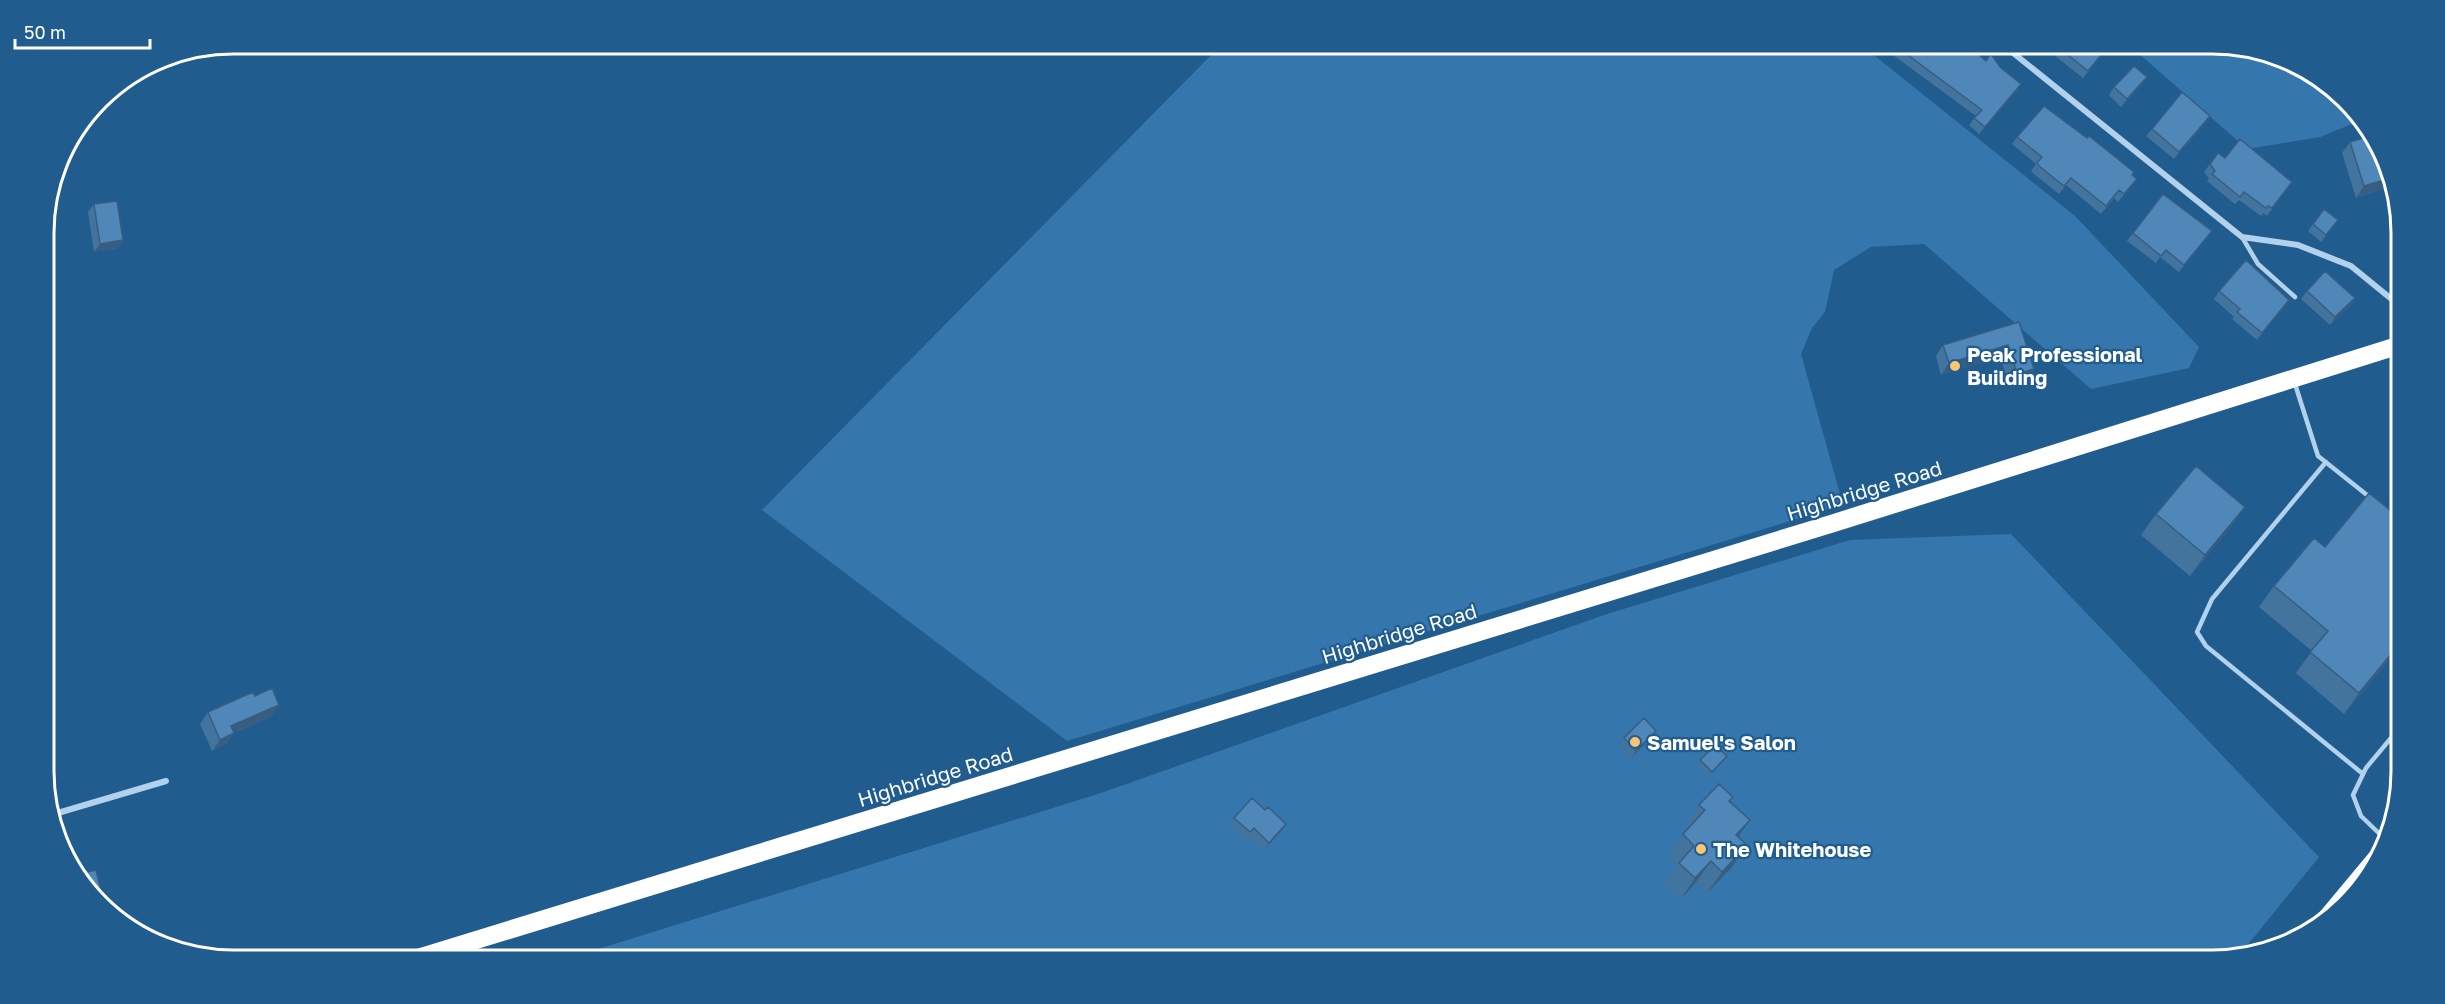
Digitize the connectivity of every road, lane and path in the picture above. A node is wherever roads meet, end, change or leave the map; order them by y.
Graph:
1 (2014, 54) edge
2 (2242, 237) junction
3 (2295, 297) dead end
4 (2391, 299) edge
5 (2391, 348) edge
6 (2293, 379) junction
7 (2326, 462) junction
8 (2373, 500) edge
9 (2391, 739) edge
10 (2363, 774) junction
11 (166, 781) dead end
12 (59, 813) edge
13 (2379, 833) edge
14 (444, 950) edge

1 - 2 street
2 - 3 lane
2 - 4 street
5 - 6 highway, Highbridge Road
6 - 7 lane
6 - 14 highway, Highbridge Road
7 - 8 lane
7 - 10 lane
9 - 10 lane
10 - 13 lane
11 - 12 street

